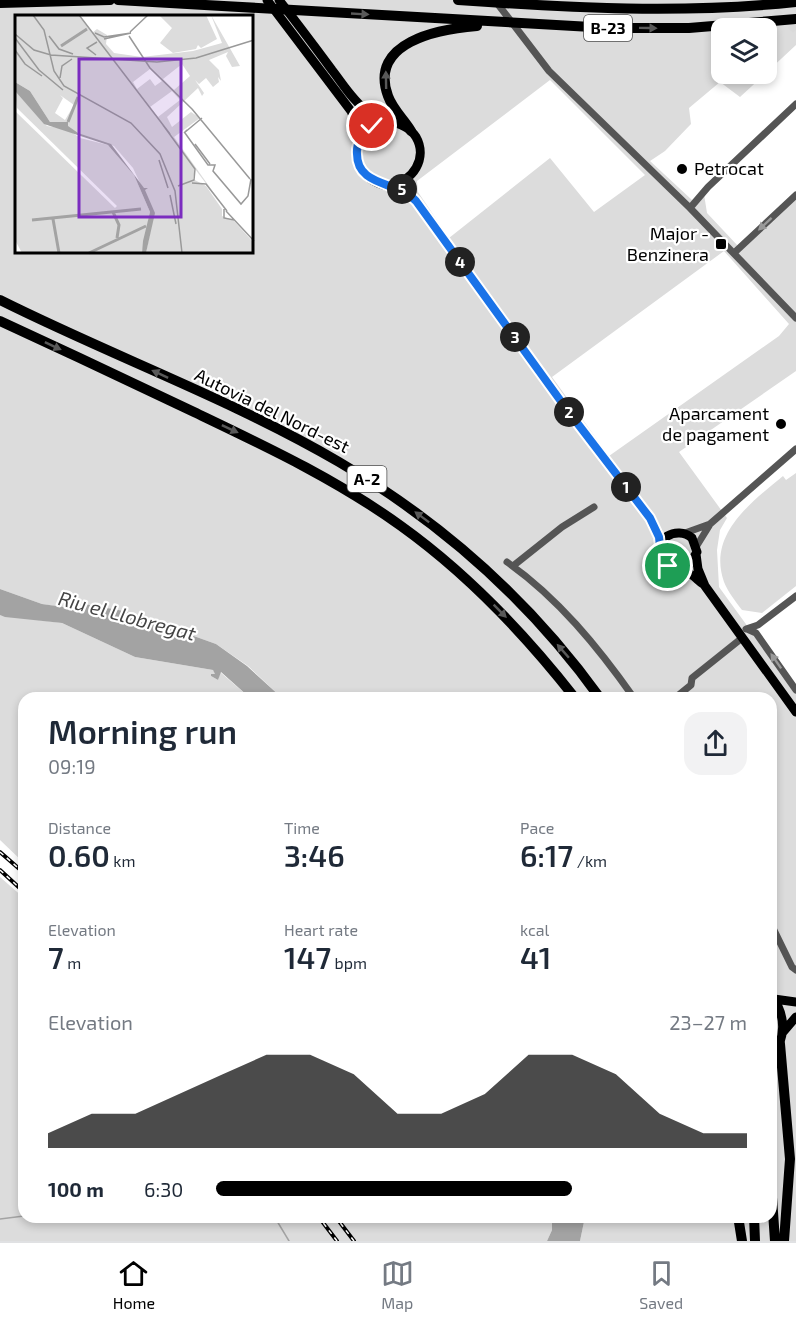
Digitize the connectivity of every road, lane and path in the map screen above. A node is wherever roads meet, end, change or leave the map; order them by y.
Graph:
1 (110, 0) edge
2 (118, 0) edge
3 (267, 0) edge
4 (279, 0) edge
5 (458, 0) edge
6 (494, 0) edge
7 (796, 2) edge
8 (0, 3) edge
9 (796, 19) edge
10 (493, 23) junction
11 (796, 104) edge
12 (388, 122) junction
13 (411, 131) junction
14 (358, 143) junction
15 (413, 173) junction
16 (388, 185) junction
17 (796, 195) edge
18 (416, 201) junction
19 (690, 208) junction
20 (734, 253) junction
21 (5, 303) edge
22 (796, 318) edge
23 (0, 321) edge
24 (796, 449) edge
25 (594, 507) dead end
26 (650, 518) junction
27 (710, 524) junction
28 (681, 533) junction
29 (661, 544) junction
30 (696, 550) junction
31 (676, 568) junction
32 (705, 586) junction
33 (796, 596) edge
34 (758, 625) junction
35 (742, 633) junction
36 (756, 633) junction
37 (796, 690) edge
38 (570, 692) edge
39 (595, 692) edge
40 (629, 692) edge
41 (682, 692) edge
42 (796, 712) edge
43 (777, 937) edge
44 (796, 970) edge
45 (777, 998) edge
46 (796, 1002) edge
47 (777, 1006) edge
48 (796, 1017) edge
49 (783, 1032) junction
50 (780, 1044) junction
51 (777, 1049) edge
52 (739, 1223) edge
53 (754, 1223) edge
54 (774, 1223) edge
55 (742, 1241) edge
56 (755, 1241) edge
57 (775, 1241) edge
58 (784, 1241) edge

1 - 8 highway
2 -> 10 highway, B-23
3 - 14 main road
4 - 12 main road
5 - 7 highway, B-23
6 - 19 street
10 -> 9 highway, B-23
13 -> 10 highway
11 - 19 street
12 - 13 main road
12 - 14 main road
13 - 15 main road
14 - 16 main road
15 - 16 main road
15 - 18 main road
16 - 18 main road
17 -> 20 street
18 - 26 main road
19 - 20 street
20 - 22 street
39 -> 21 highway, Autovia del Nord-est / A-2
23 -> 38 highway, Autovia del Nord-est / A-2
24 - 27 street
25 - 40 street
26 - 28 main road
26 - 29 main road
27 - 28 street
27 - 30 street
28 - 29 main road
28 - 30 main road
29 - 31 main road
30 - 31 main road
30 - 32 main road
31 - 32 main road
32 - 35 main road
33 - 34 street
34 - 35 street
34 - 36 street
35 - 36 street
35 - 41 street
35 - 42 main road
37 -> 36 street
43 - 44 street
45 - 46 main road
47 - 49 main road
48 - 49 main road
49 - 50 main road
50 - 51 main road
50 - 58 highway
52 - 55 highway
53 - 56 highway
54 - 57 highway

